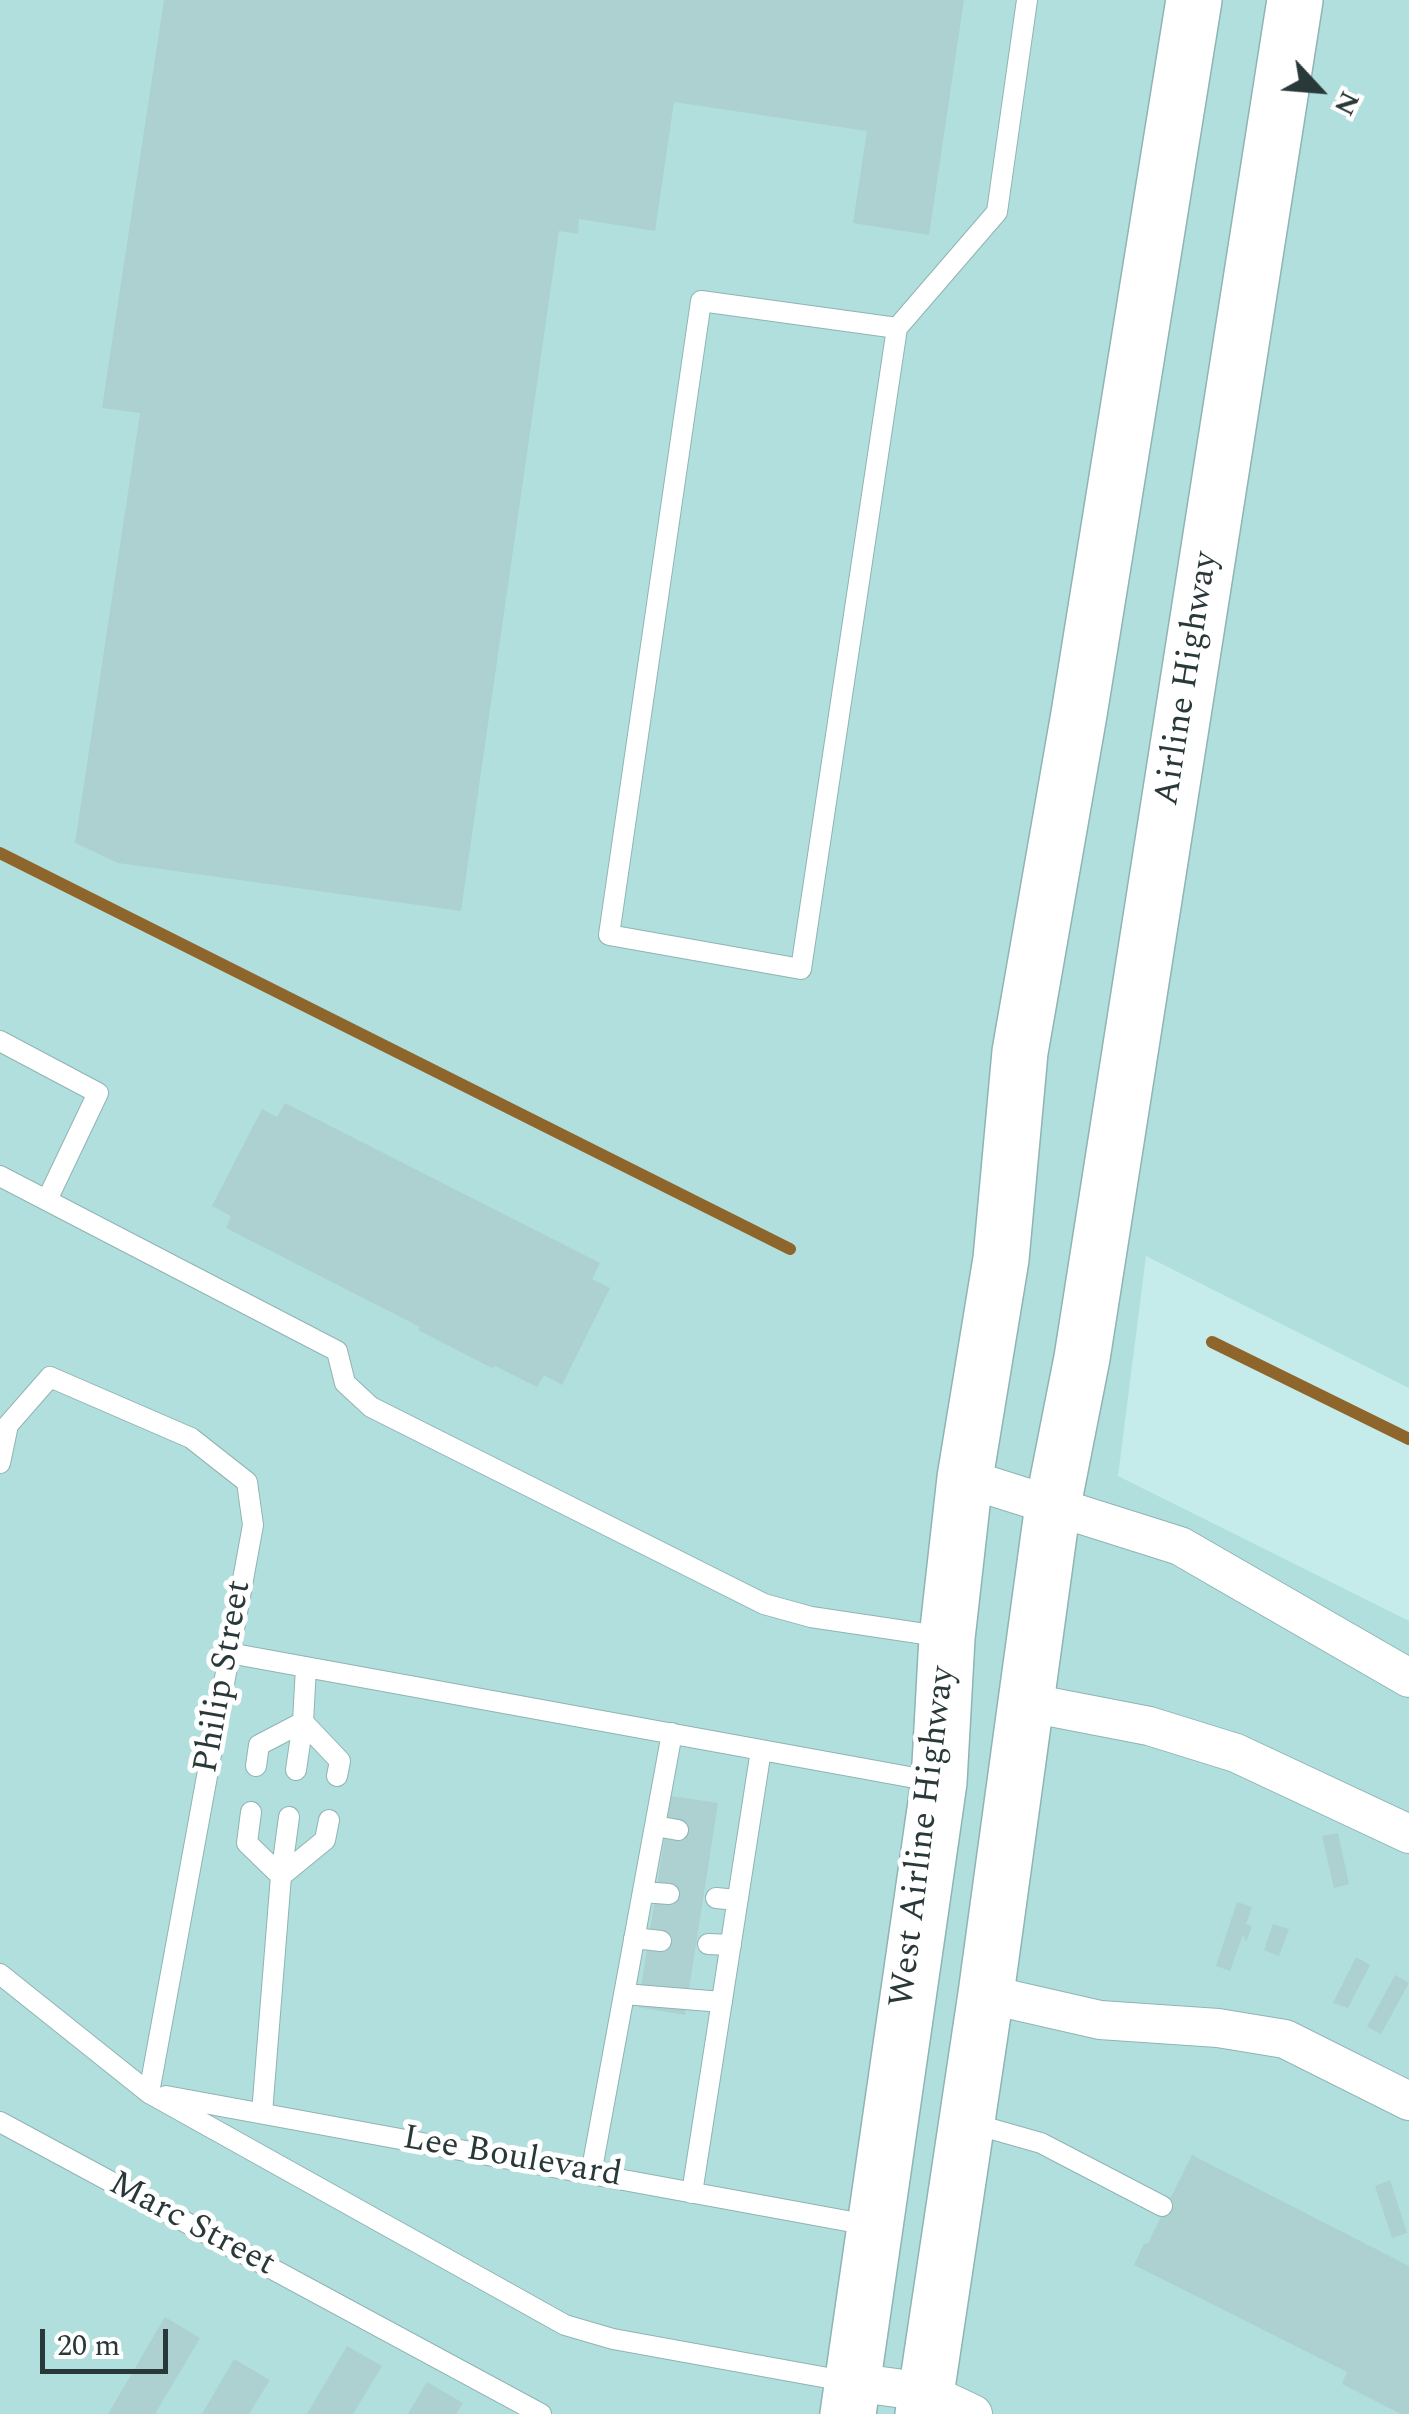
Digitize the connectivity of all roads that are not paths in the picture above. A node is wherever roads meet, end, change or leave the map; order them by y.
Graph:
1 (1028, 0) edge
2 (1194, 0) edge
3 (1295, 0) edge
4 (898, 328) junction
5 (0, 1041) edge
6 (0, 1176) edge
7 (47, 1200) junction
8 (0, 1463) edge
9 (965, 1478) junction
10 (1053, 1506) junction
11 (947, 1638) junction
12 (229, 1653) junction
13 (306, 1667) junction
14 (1409, 1678) edge
15 (1024, 1702) junction
16 (303, 1722) junction
17 (672, 1733) junction
18 (761, 1750) junction
19 (256, 1766) dead end
20 (296, 1770) dead end
21 (337, 1776) dead end
22 (939, 1782) junction
23 (251, 1812) dead end
24 (289, 1817) dead end
25 (328, 1820) dead end
26 (655, 1826) junction
27 (678, 1830) dead end
28 (1409, 1834) edge
29 (281, 1876) junction
30 (642, 1892) junction
31 (669, 1894) dead end
32 (716, 1898) dead end
33 (738, 1900) junction
34 (634, 1938) junction
35 (662, 1941) dead end
36 (708, 1944) dead end
37 (730, 1946) junction
38 (0, 1974) edge
39 (624, 1994) junction
40 (986, 1994) junction
41 (722, 2002) junction
42 (150, 2093) junction
43 (1409, 2101) edge
44 (262, 2114) junction
45 (0, 2122) edge
46 (967, 2122) junction
47 (592, 2174) junction
48 (692, 2193) junction
49 (1162, 2206) dead end
50 (874, 2226) junction
51 (850, 2398) edge
52 (941, 2407) edge
53 (541, 2414) edge

1 - 4 lane
2 - 9 highway, West Airline Highway
3 - 10 highway, Airline Highway
4 - 4 lane
5 - 7 lane
6 - 7 lane
7 - 11 lane
8 - 12 lane, Philip Street
9 - 10 street
9 - 11 highway, West Airline Highway
10 - 14 street
10 - 15 highway
11 - 22 highway, West Airline Highway
12 - 13 lane
12 - 42 lane, Philip Street
13 - 16 lane
13 - 17 lane
15 - 28 street
15 - 40 highway
16 - 19 lane
16 - 20 lane
16 - 21 lane
17 - 18 lane
17 - 26 lane
18 - 22 lane
18 - 33 lane
22 - 50 highway, West Airline Highway
23 - 29 lane
24 - 29 lane
25 - 29 lane
26 - 27 lane
26 - 30 lane
29 - 44 lane
30 - 31 lane
30 - 34 lane
32 - 33 lane
33 - 37 lane
34 - 35 lane
34 - 39 lane
36 - 37 lane
37 - 41 lane
38 - 42 lane
39 - 41 lane
39 - 47 lane
40 - 43 street
40 - 46 highway
41 - 48 lane
42 - 44 lane, Lee Boulevard
42 - 51 lane
44 - 47 lane, Lee Boulevard
45 - 53 lane, Marc Street
46 - 49 lane
46 - 52 highway
47 - 48 lane, Lee Boulevard
48 - 50 lane, Lee Boulevard
50 - 51 highway, West Airline Highway
51 - 52 street

